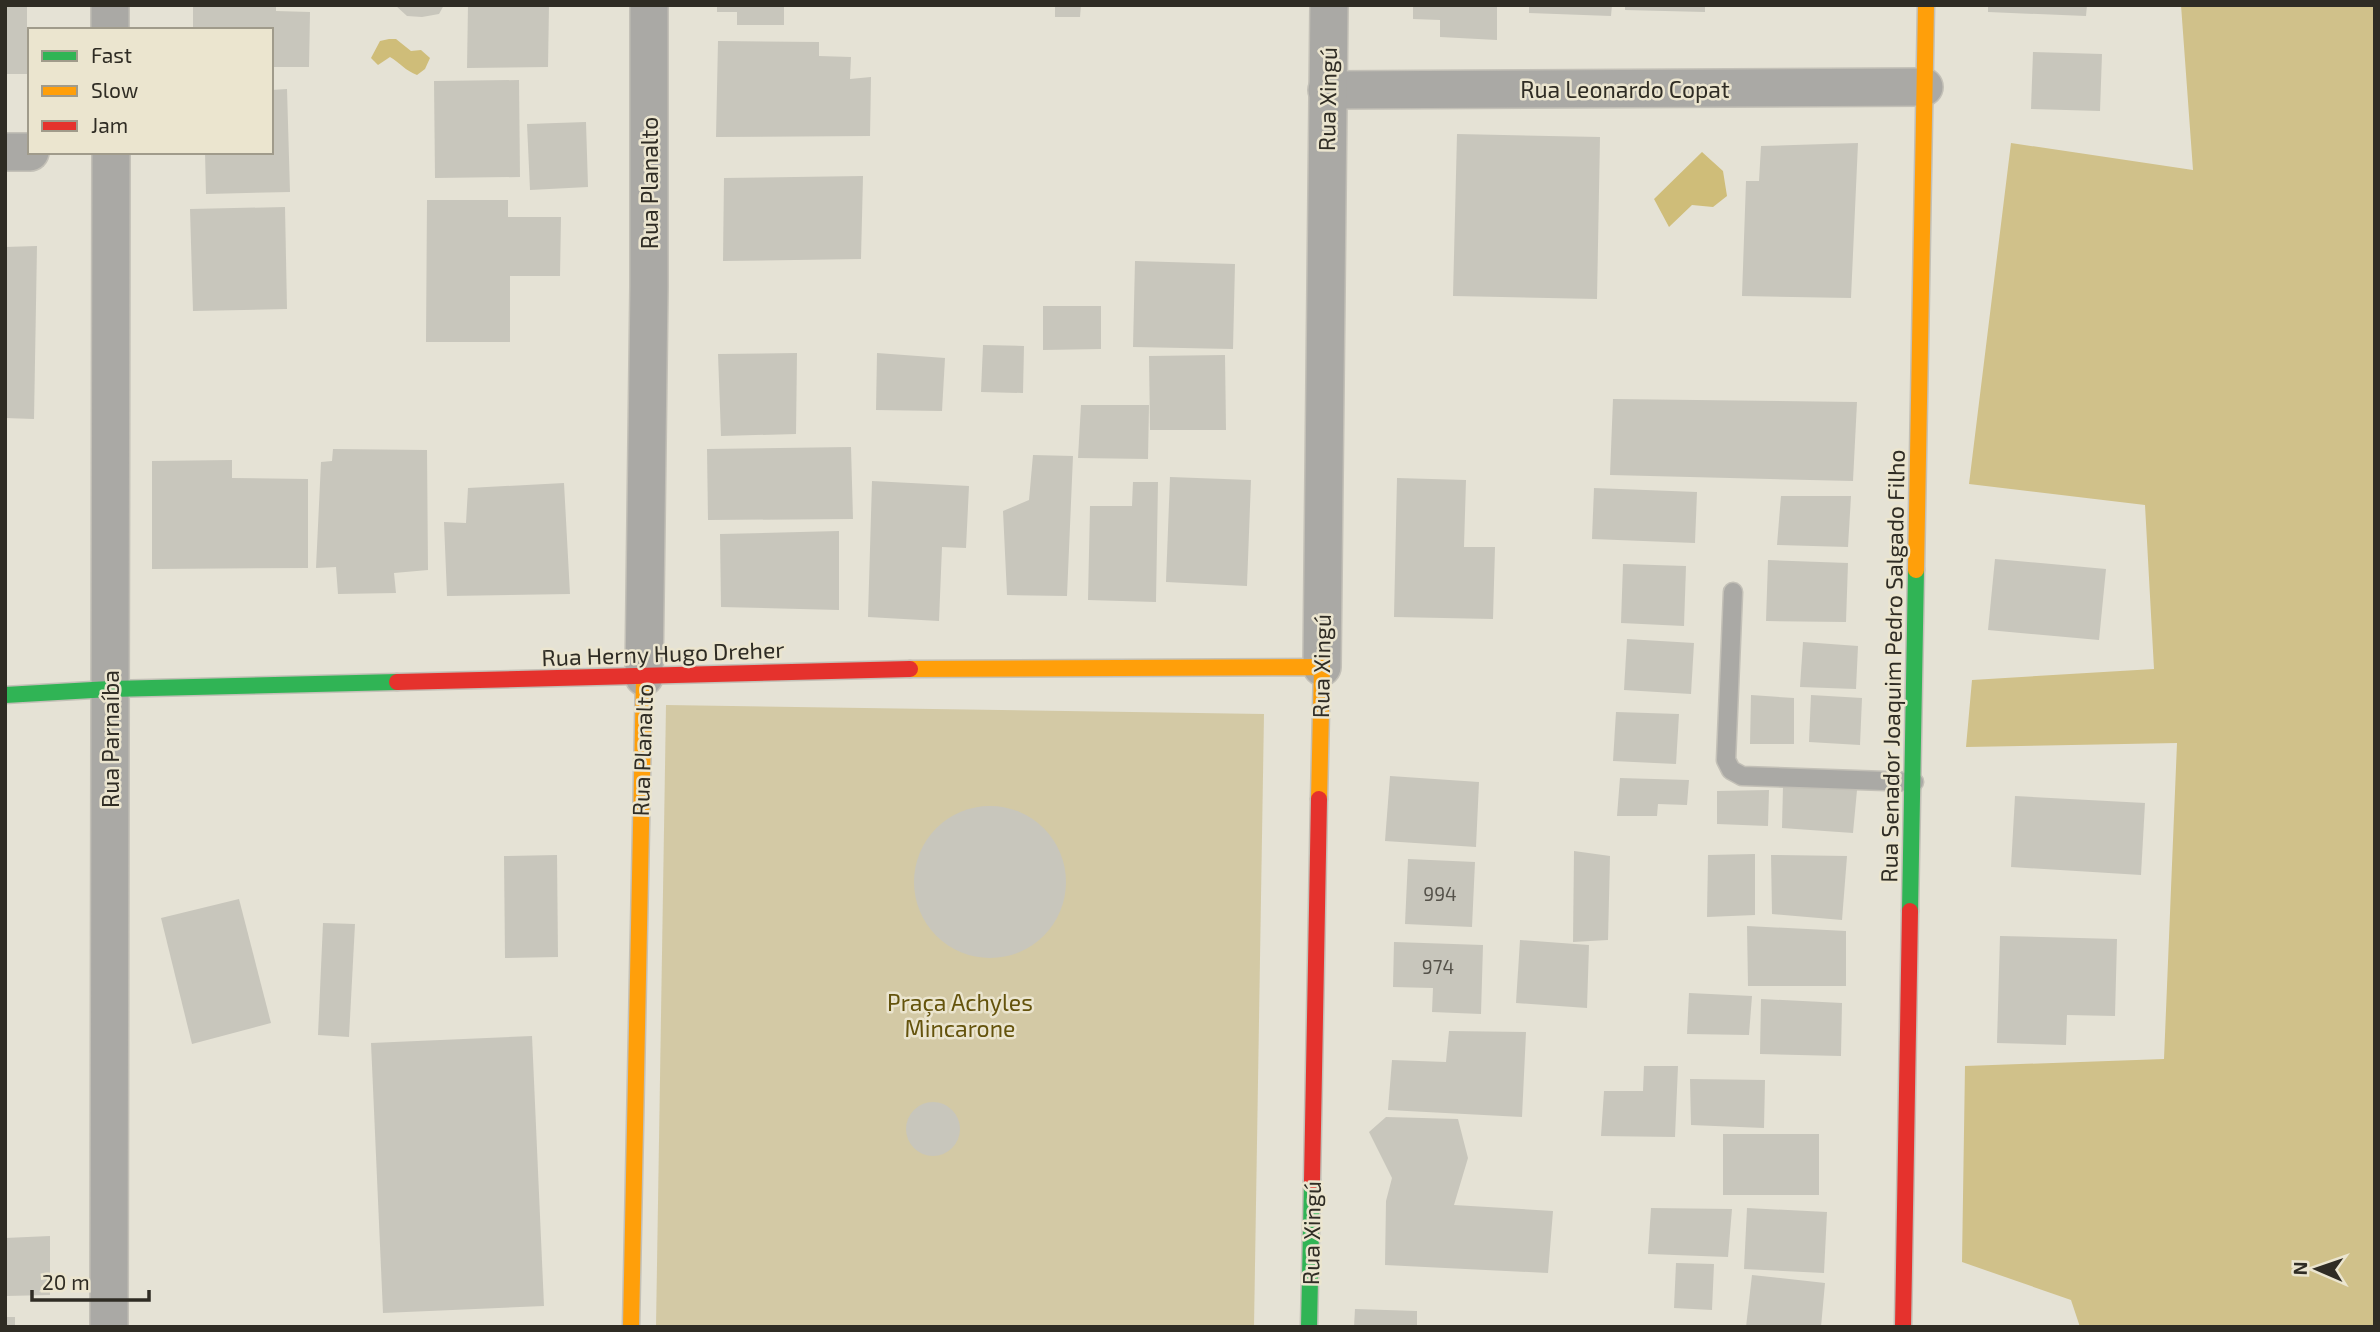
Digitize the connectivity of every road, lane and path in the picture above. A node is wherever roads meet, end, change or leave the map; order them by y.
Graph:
1 (110, 5) edge
2 (649, 5) edge
3 (1329, 5) edge
4 (1926, 5) edge
5 (110, 28) edge
6 (1924, 87) junction
7 (1327, 90) junction
8 (5, 152) edge
9 (28, 152) edge
10 (111, 154) edge
11 (1733, 592) dead end
12 (1322, 667) junction
13 (644, 677) junction
14 (110, 689) junction
15 (5, 695) edge
16 (1914, 782) junction
17 (109, 1327) edge
18 (631, 1327) edge
19 (1309, 1327) edge
20 (1903, 1327) edge

1 - 5 street
2 - 13 street, Rua Planalto
3 - 7 street, Rua Xingú
4 - 6 main road, Rua Senador Joaquim Pedro Salgado Filho
6 - 7 street, Rua Leonardo Copat
6 - 16 main road, Rua Senador Joaquim Pedro Salgado Filho
7 - 12 street, Rua Xingú
8 - 9 street
10 - 14 street, Rua Parnaíba
11 - 16 lane
12 - 13 main road, Rua Herny Hugo Dreher
12 - 19 main road, Rua Xingú
13 - 14 main road, Rua Herny Hugo Dreher
13 - 18 main road, Rua Planalto
14 - 15 main road, Rua Herny Hugo Dreher
14 - 17 street, Rua Parnaíba
16 - 20 main road, Rua Senador Joaquim Pedro Salgado Filho

